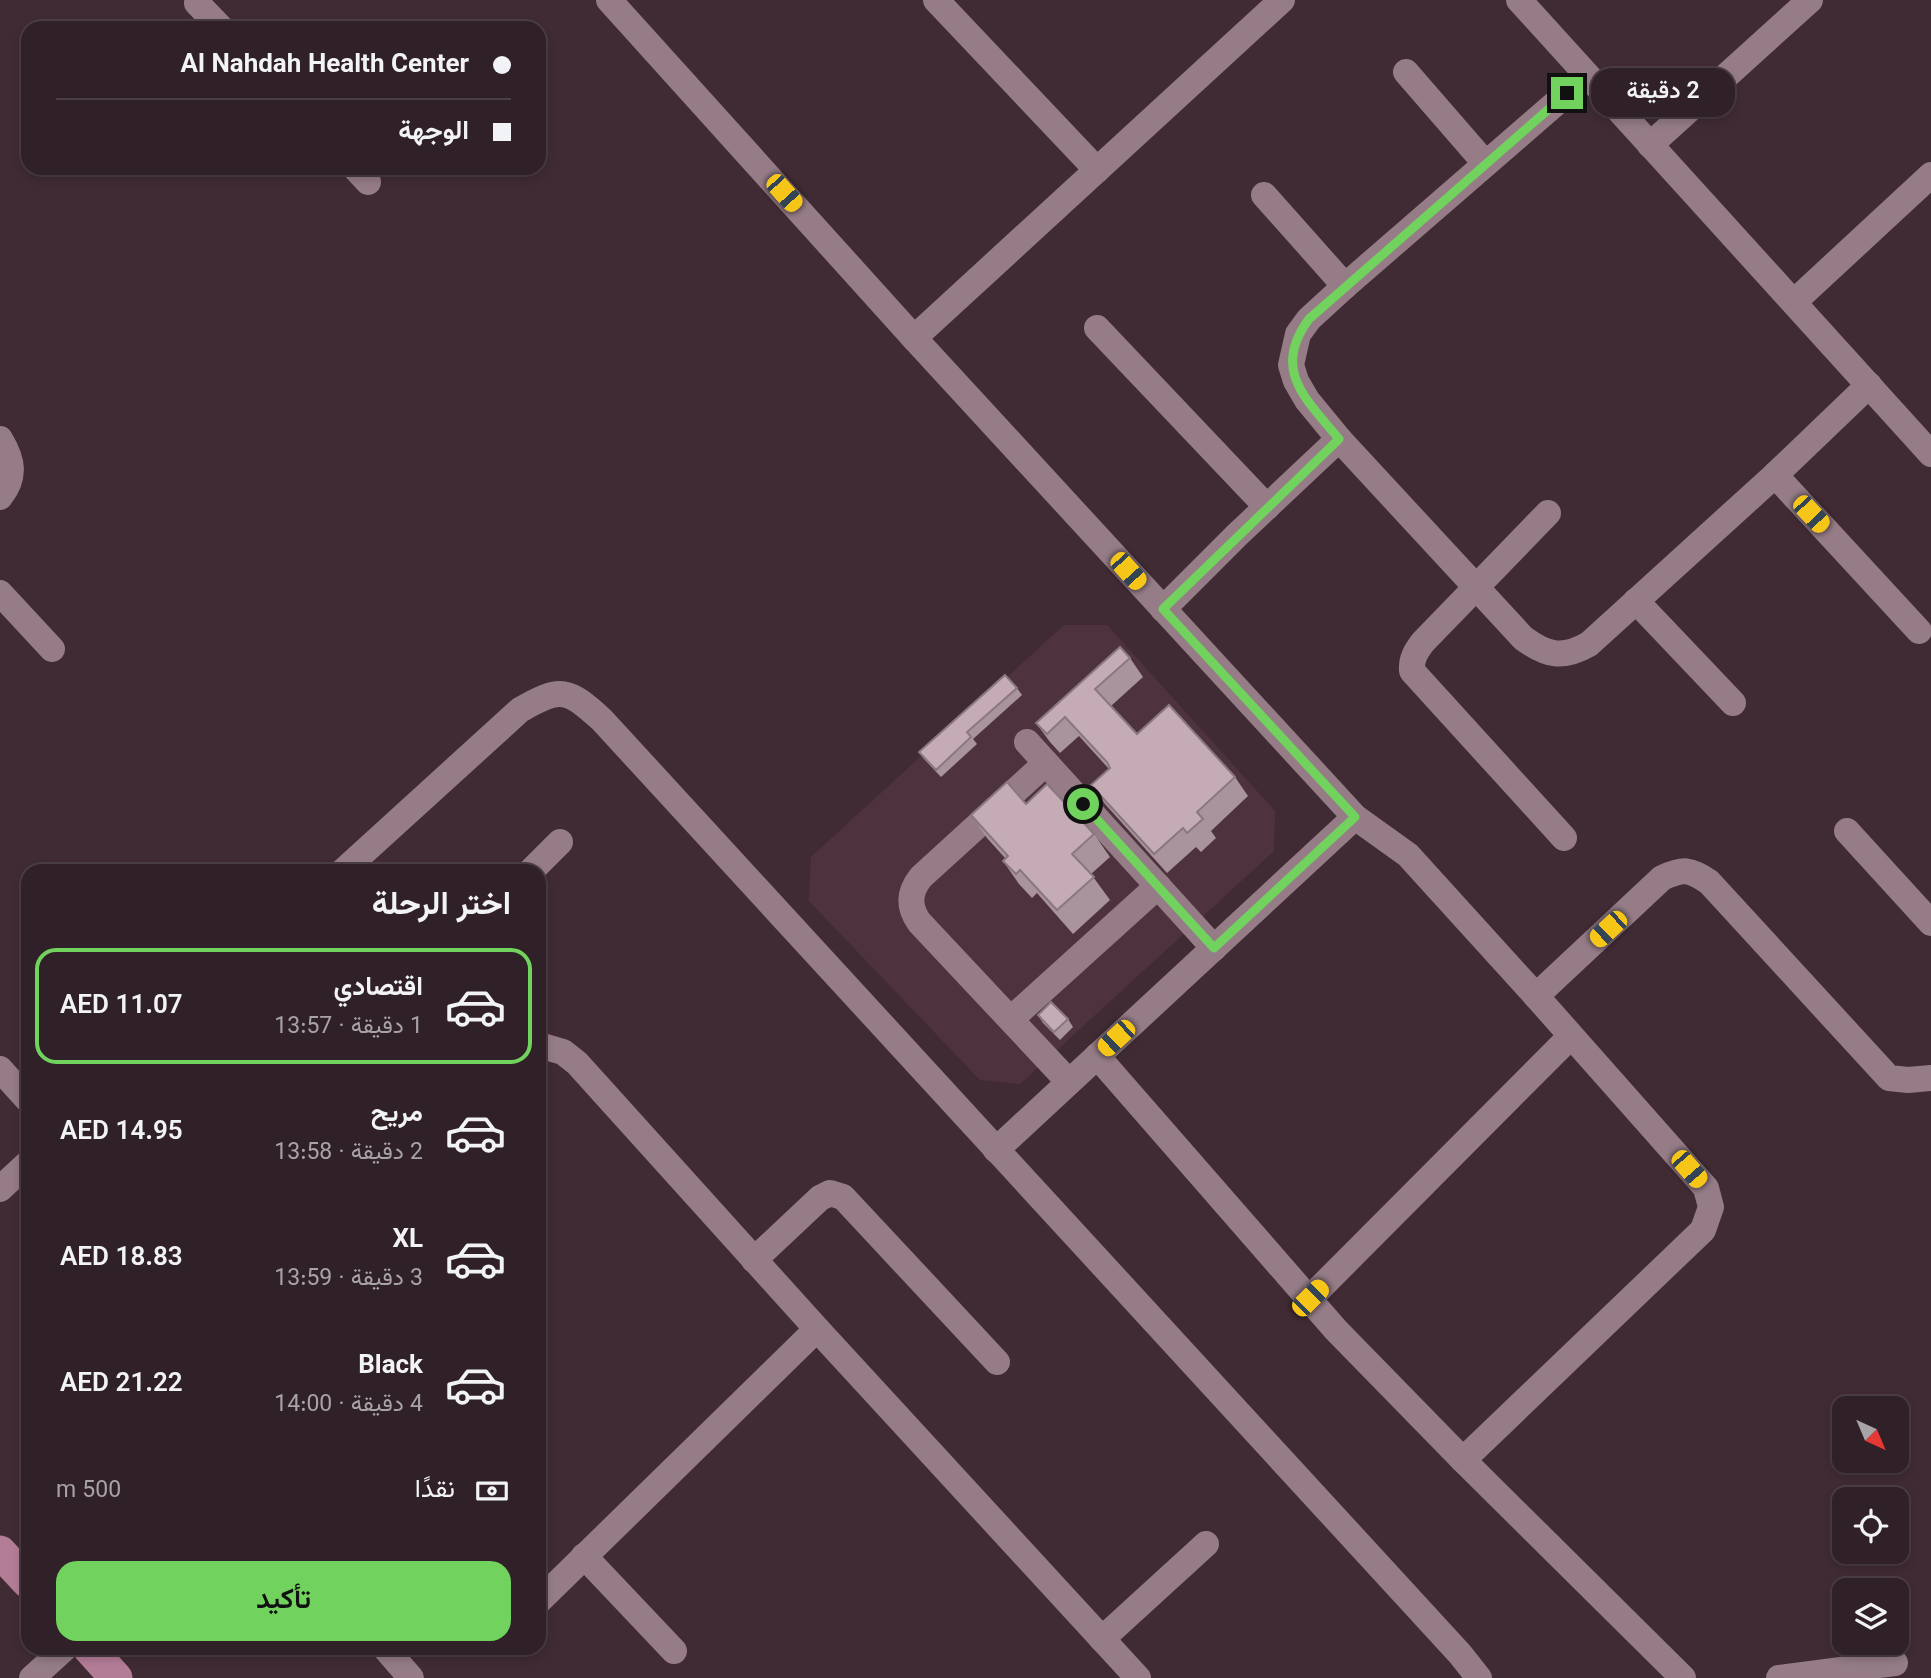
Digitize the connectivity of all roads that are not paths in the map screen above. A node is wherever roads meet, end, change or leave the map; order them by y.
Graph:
1 (609, 0) edge
2 (936, 0) edge
3 (1282, 0) edge
4 (1519, 0) edge
5 (1810, 0) edge
6 (198, 1) edge
7 (215, 21) edge
8 (1406, 72) dead end
9 (1587, 76) junction
10 (1650, 145) junction
11 (1485, 163) junction
12 (1097, 170) junction
13 (1931, 175) edge
14 (1264, 195) dead end
15 (1345, 286) junction
16 (1794, 302) junction
17 (1097, 328) dead end
18 (914, 338) junction
19 (1869, 385) junction
20 (0, 439) edge
21 (1339, 439) junction
22 (1931, 454) edge
23 (1776, 475) junction
24 (0, 497) edge
25 (1267, 507) junction
26 (1548, 513) dead end
27 (1475, 588) junction
28 (0, 593) edge
29 (1636, 601) junction
30 (1163, 609) junction
31 (1919, 631) dead end
32 (52, 649) dead end
33 (1733, 703) dead end
34 (1027, 742) dead end
35 (1046, 763) junction
36 (1355, 817) junction
37 (1847, 831) dead end
38 (1564, 838) dead end
39 (560, 842) dead end
40 (351, 864) edge
41 (538, 864) edge
42 (1158, 886) junction
43 (1931, 923) edge
44 (1214, 948) junction
45 (1536, 996) junction
46 (1011, 1019) junction
47 (1571, 1036) junction
48 (546, 1047) edge
49 (1097, 1056) junction
50 (0, 1069) edge
51 (1931, 1079) edge
52 (1069, 1082) junction
53 (21, 1092) edge
54 (996, 1150) junction
55 (21, 1170) edge
56 (0, 1189) edge
57 (754, 1260) junction
58 (1310, 1298) junction
59 (817, 1329) junction
60 (997, 1362) dead end
61 (1463, 1460) junction
62 (1206, 1544) dead end
63 (0, 1552) edge
64 (584, 1556) junction
65 (21, 1574) edge
66 (546, 1594) edge
67 (1102, 1639) junction
68 (674, 1651) dead end
69 (57, 1655) edge
70 (95, 1655) edge
71 (391, 1655) edge
72 (1895, 1663) dead end
73 (32, 1678) edge
74 (116, 1678) edge
75 (411, 1678) edge
76 (1138, 1678) edge
77 (1479, 1678) edge
78 (1683, 1678) edge
79 (1779, 1678) edge

1 - 18 street
2 - 12 street
3 - 12 street
4 - 9 street
5 - 10 street
6 - 7 street
8 - 11 street
9 - 10 street
9 - 11 street
10 - 16 street
11 - 15 street
12 - 18 street
13 - 16 street
14 - 15 street
15 - 21 street
16 - 19 street
17 - 25 street
18 - 30 street
19 - 22 street
19 - 23 street
20 - 24 street
21 - 25 street
21 - 27 street
23 - 29 street
23 - 31 street
25 - 30 street
26 - 27 street
27 - 29 street
27 - 38 street
28 - 32 street
29 - 33 street
30 - 36 street
34 - 35 street
35 - 42 street
35 - 46 street
36 - 44 street
36 - 45 street
37 - 43 street
39 - 41 street
40 - 54 street
42 - 44 street
42 - 46 street
44 - 49 street
45 - 47 street
45 - 51 street
46 - 52 street
47 - 58 street
47 - 61 street
48 - 57 street
49 - 52 street
49 - 58 street
50 - 53 street
52 - 54 street
54 - 77 street
55 - 56 street
57 - 59 street
57 - 60 street
58 - 61 street
59 - 64 street
59 - 67 street
61 - 78 street
62 - 67 street
63 - 65 main road
64 - 66 street
64 - 68 street
67 - 76 street
69 - 73 street
70 - 74 main road
71 - 75 street
72 - 79 street

